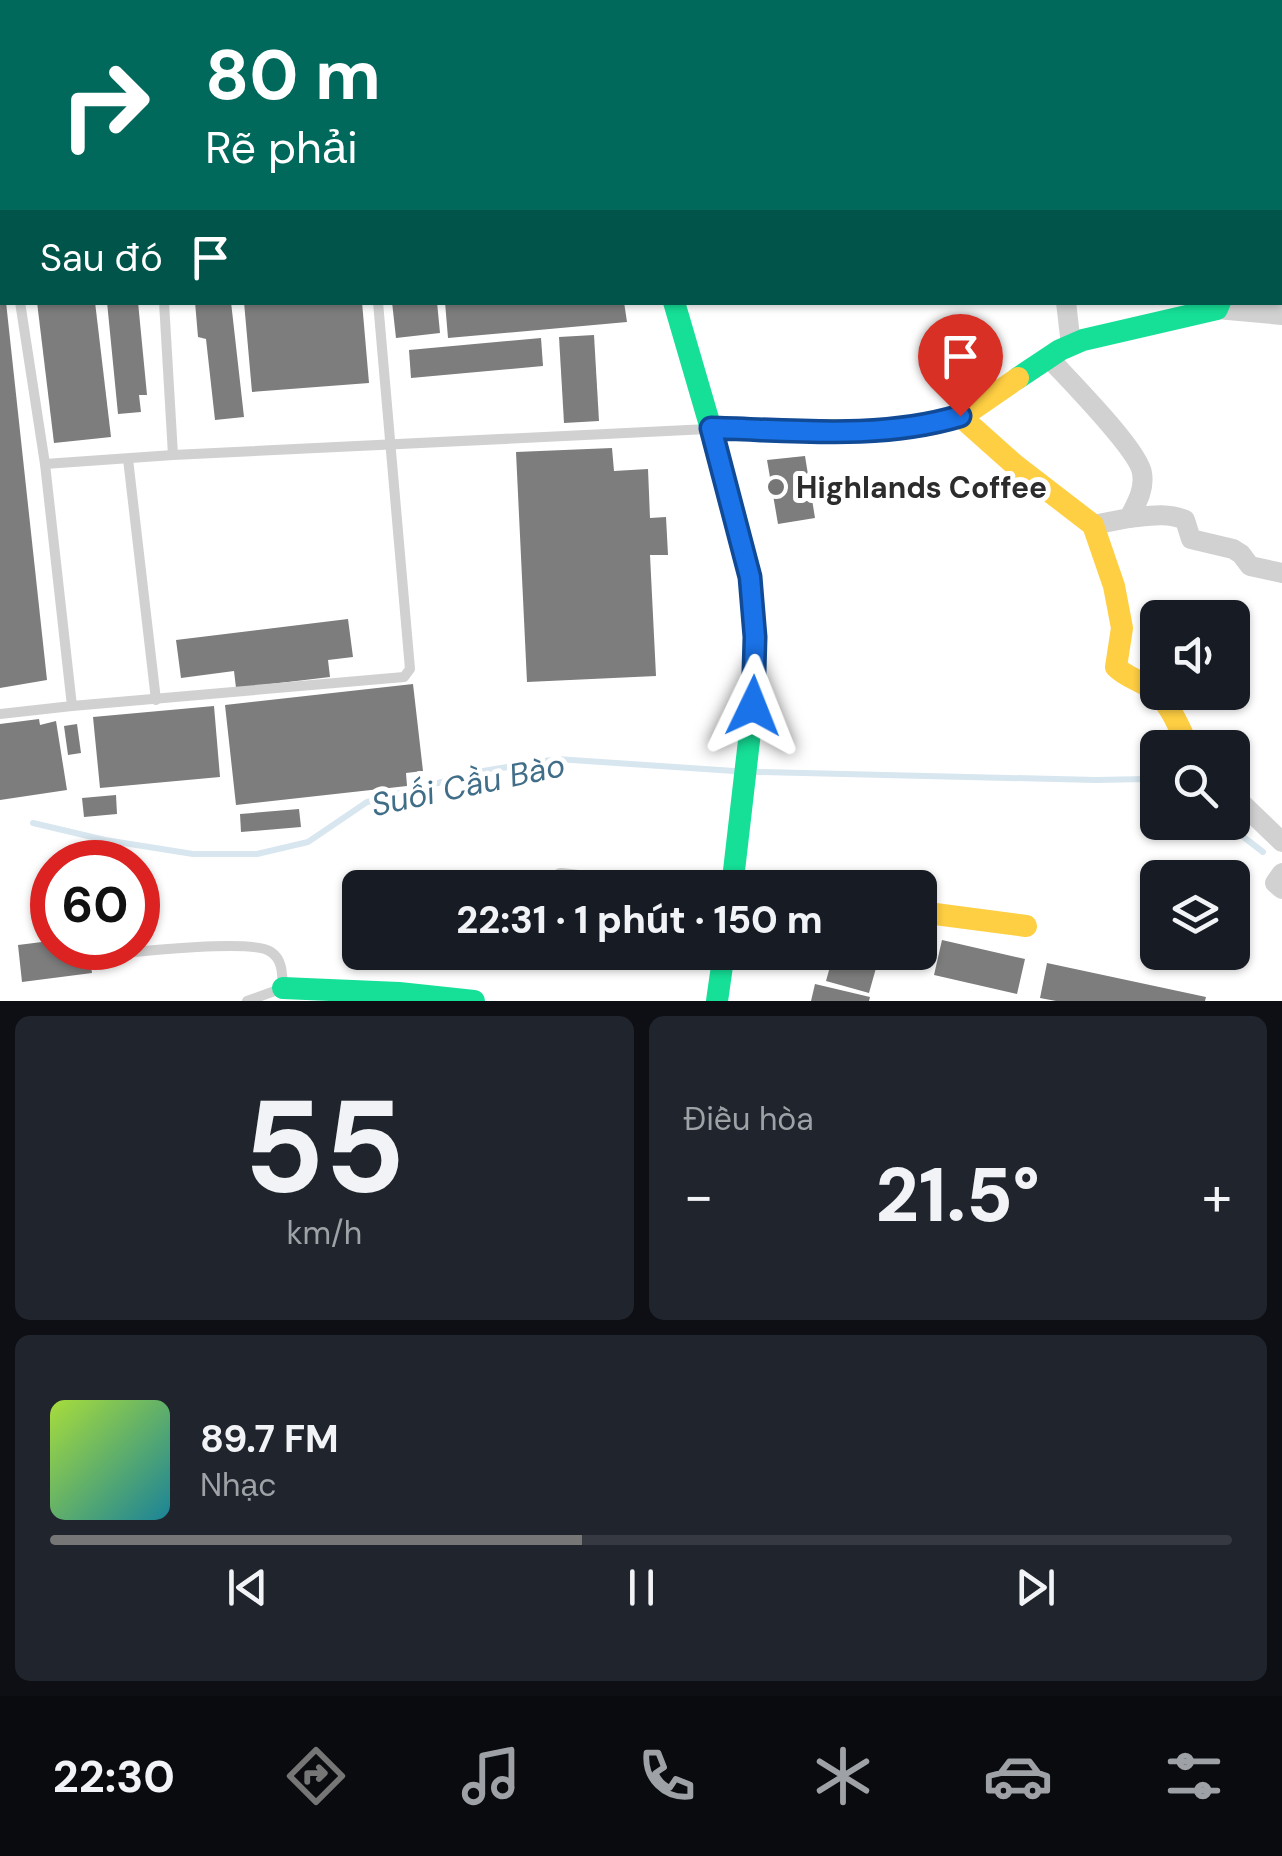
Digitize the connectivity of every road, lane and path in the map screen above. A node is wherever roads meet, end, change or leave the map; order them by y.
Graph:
1 (20, 305) edge
2 (164, 305) edge
3 (378, 305) edge
4 (675, 305) edge
5 (1066, 305) edge
6 (1219, 306) edge
7 (1282, 315) edge
8 (1071, 345) junction
9 (1049, 358) junction
10 (960, 416) junction
11 (711, 428) junction
12 (390, 445) junction
13 (173, 455) junction
14 (128, 459) junction
15 (44, 464) junction
16 (1129, 518) junction
17 (1093, 525) junction
18 (1282, 573) edge
19 (156, 700) junction
20 (72, 706) junction
21 (0, 714) edge
22 (1179, 730) edge
23 (1250, 811) edge
24 (1282, 842) edge
25 (734, 870) edge
26 (937, 914) edge
27 (1026, 926) dead end
28 (160, 951) edge
29 (721, 970) edge
30 (283, 988) junction
31 (247, 1001) edge
32 (471, 1001) edge
33 (716, 1001) edge

1 - 15 lane
2 - 13 lane
3 - 12 lane
4 - 11 street
5 - 8 street
6 - 7 street
6 - 8 street
8 - 9 street
9 - 10 street
9 - 16 street
10 - 11 street
10 - 17 street
11 - 12 lane
11 - 25 street
12 - 13 lane
12 - 19 lane
13 - 14 lane
14 - 15 lane
14 - 19 lane
15 - 20 lane
16 - 17 street
16 - 18 street
17 - 22 street
19 - 20 lane
20 - 21 lane
23 - 24 street
26 - 27 street
28 - 30 lane
29 - 33 street
30 - 31 lane
30 - 32 street

